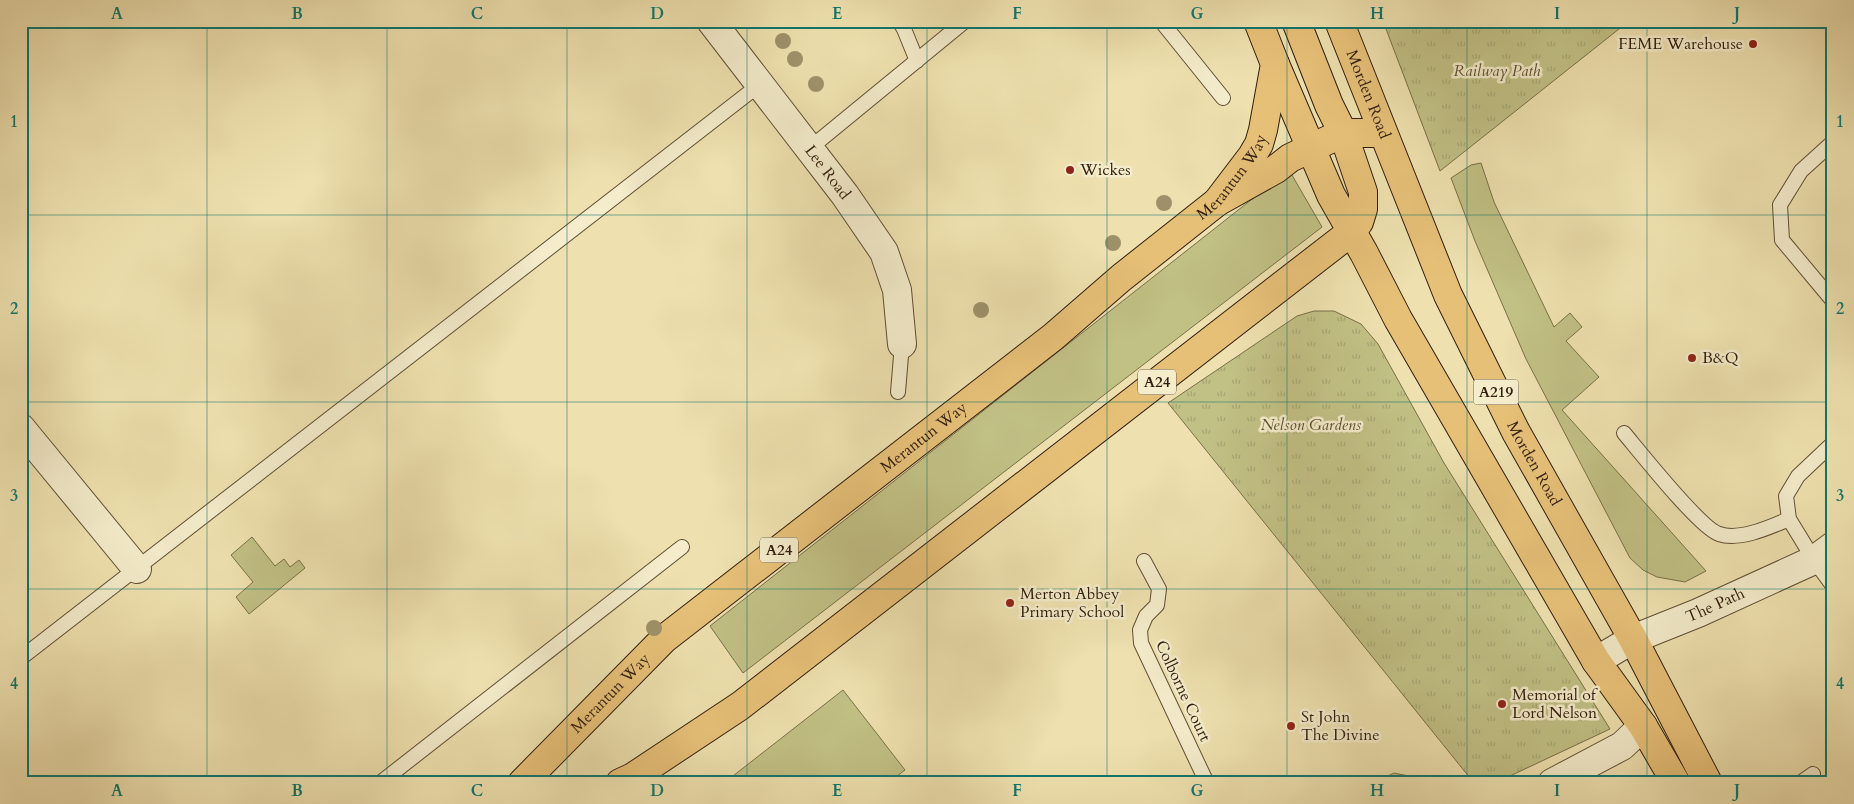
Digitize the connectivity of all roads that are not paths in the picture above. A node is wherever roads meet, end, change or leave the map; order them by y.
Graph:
1 (711, 21) edge
2 (899, 21) edge
3 (965, 21) edge
4 (1161, 21) edge
5 (1258, 21) edge
6 (1296, 21) edge
7 (1339, 21) edge
8 (917, 61) junction
9 (1275, 64) junction
10 (759, 85) junction
11 (1223, 98) dead end
12 (1343, 133) junction
13 (1382, 133) junction
14 (1833, 142) edge
15 (1310, 148) junction
16 (809, 149) junction
17 (1217, 202) junction
18 (1351, 232) junction
19 (1833, 301) edge
20 (902, 344) joint
21 (898, 392) dead end
22 (21, 428) edge
23 (1624, 433) dead end
24 (1833, 443) edge
25 (1789, 519) junction
26 (682, 547) dead end
27 (1823, 553) edge
28 (1144, 560) dead end
29 (136, 569) junction
30 (1833, 586) edge
31 (1633, 639) junction
32 (21, 658) edge
33 (1596, 661) junction
34 (1643, 726) junction
35 (1813, 774) dead end
36 (380, 783) edge
37 (522, 783) edge
38 (620, 783) edge
39 (1207, 783) edge
40 (1552, 783) edge
41 (1676, 783) edge
42 (1708, 783) edge
43 (1800, 783) edge

1 - 10 street, Lee Road
2 - 8 lane
3 - 8 lane
4 - 11 lane
5 - 9 main road
6 - 12 main road, A24
7 - 13 main road, Morden Road / A219
8 - 16 lane
9 - 15 main road, A219
9 - 17 main road, Merantun Way / A24
10 - 16 street, Lee Road
10 - 29 lane
12 - 13 main road
12 - 15 main road
12 - 18 main road, A24
13 - 31 main road, Morden Road / A219
14 - 19 lane
15 - 17 main road
15 - 18 main road, A219
16 - 20 street, Lee Road
17 - 37 main road, Merantun Way / A24
18 - 33 main road, A219
18 - 38 main road, A24
20 - 21 lane
22 - 29 street
23 - 25 lane
24 - 25 lane
25 - 27 lane
26 - 36 lane
27 - 30 lane
27 - 31 street, The Path
28 - 39 lane, Colborne Court
29 - 32 lane
31 - 33 street, The Path
31 - 42 main road, Morden Road / A219
33 - 34 main road, A219
34 - 40 street
34 - 41 main road, A219
35 - 43 lane

